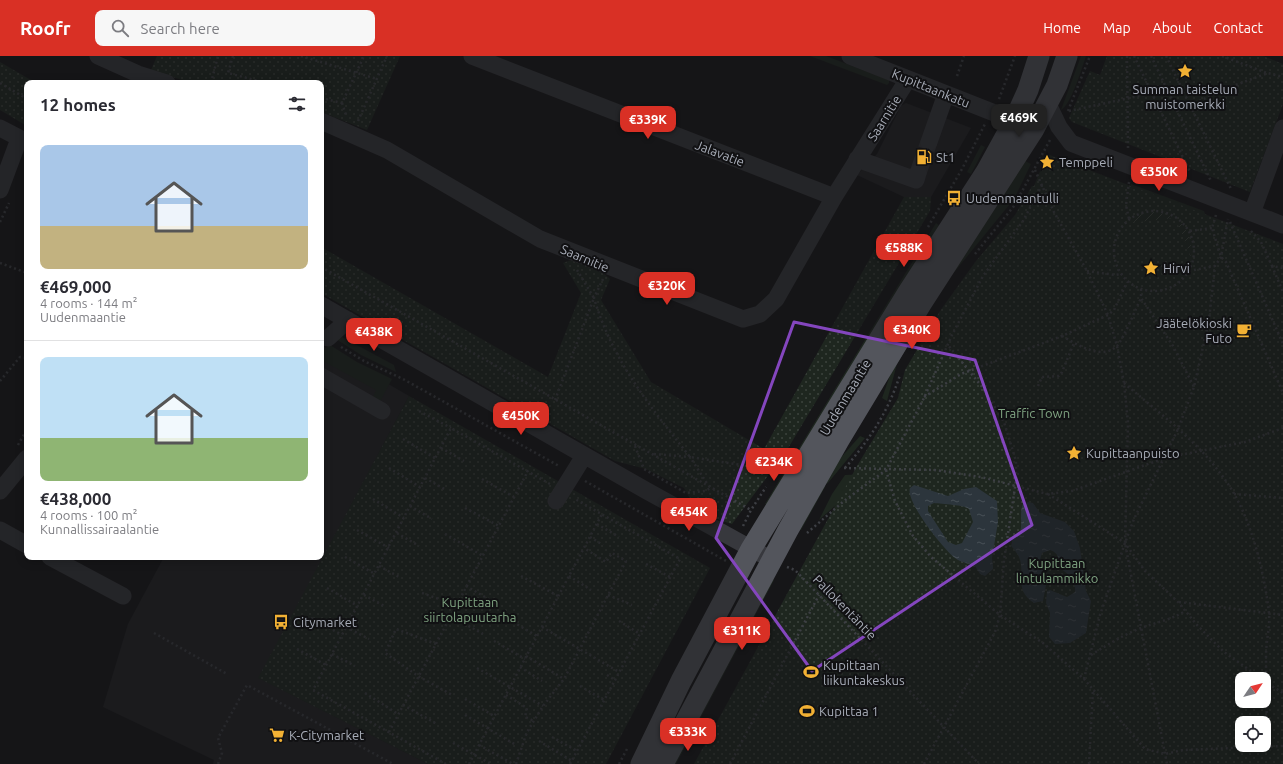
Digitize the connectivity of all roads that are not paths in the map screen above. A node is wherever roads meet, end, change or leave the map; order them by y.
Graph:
1 (98, 56) edge
2 (472, 56) edge
3 (850, 56) edge
4 (1039, 56) edge
5 (1068, 56) edge
6 (908, 79) junction
7 (157, 80) edge
8 (946, 94) junction
9 (1048, 104) junction
10 (1014, 121) junction
11 (324, 122) edge
12 (0, 128) edge
13 (1283, 128) edge
14 (1034, 129) junction
15 (23, 141) edge
16 (929, 142) tunnel mouth
17 (857, 160) junction
18 (917, 177) dead end
19 (0, 190) edge
20 (834, 197) junction
21 (1252, 213) junction
22 (1283, 225) edge
23 (324, 307) edge
24 (348, 320) junction
25 (328, 338) road end
26 (324, 378) edge
27 (382, 411) dead end
28 (584, 456) junction
29 (24, 462) edge
30 (0, 491) edge
31 (559, 496) road end
32 (0, 530) edge
33 (24, 543) edge
34 (751, 549) junction
35 (56, 560) edge
36 (772, 560) junction
37 (123, 596) dead end
38 (641, 764) edge
39 (663, 764) edge

1 - 7 street
2 - 20 street, Jalavatie
3 - 6 street, Kupittaankatu
4 - 10 main road, Uudenmaantie
5 - 9 main road, Uudenmaantie
6 - 8 street, Kupittaankatu
6 - 17 street, Saarnitie
8 - 10 street, Kupittaankatu
8 - 16 street
9 - 14 main road, Uudenmaantie
9 - 21 street
10 - 14 street, Kupittaankatu
10 - 34 main road, Uudenmaantie
11 - 20 street, Saarnitie
12 - 15 street
13 - 21 street
14 - 36 main road, Uudenmaantie
15 - 19 street
17 - 18 street
17 - 20 street, Saarnitie
21 - 22 street
23 - 24 street
24 - 25 street
24 - 28 street
26 - 27 street
28 - 31 street
28 - 34 street
29 - 30 street
32 - 33 street
34 - 36 street
34 - 38 main road, Uudenmaantie
35 - 37 street
36 - 39 main road, Uudenmaantie

